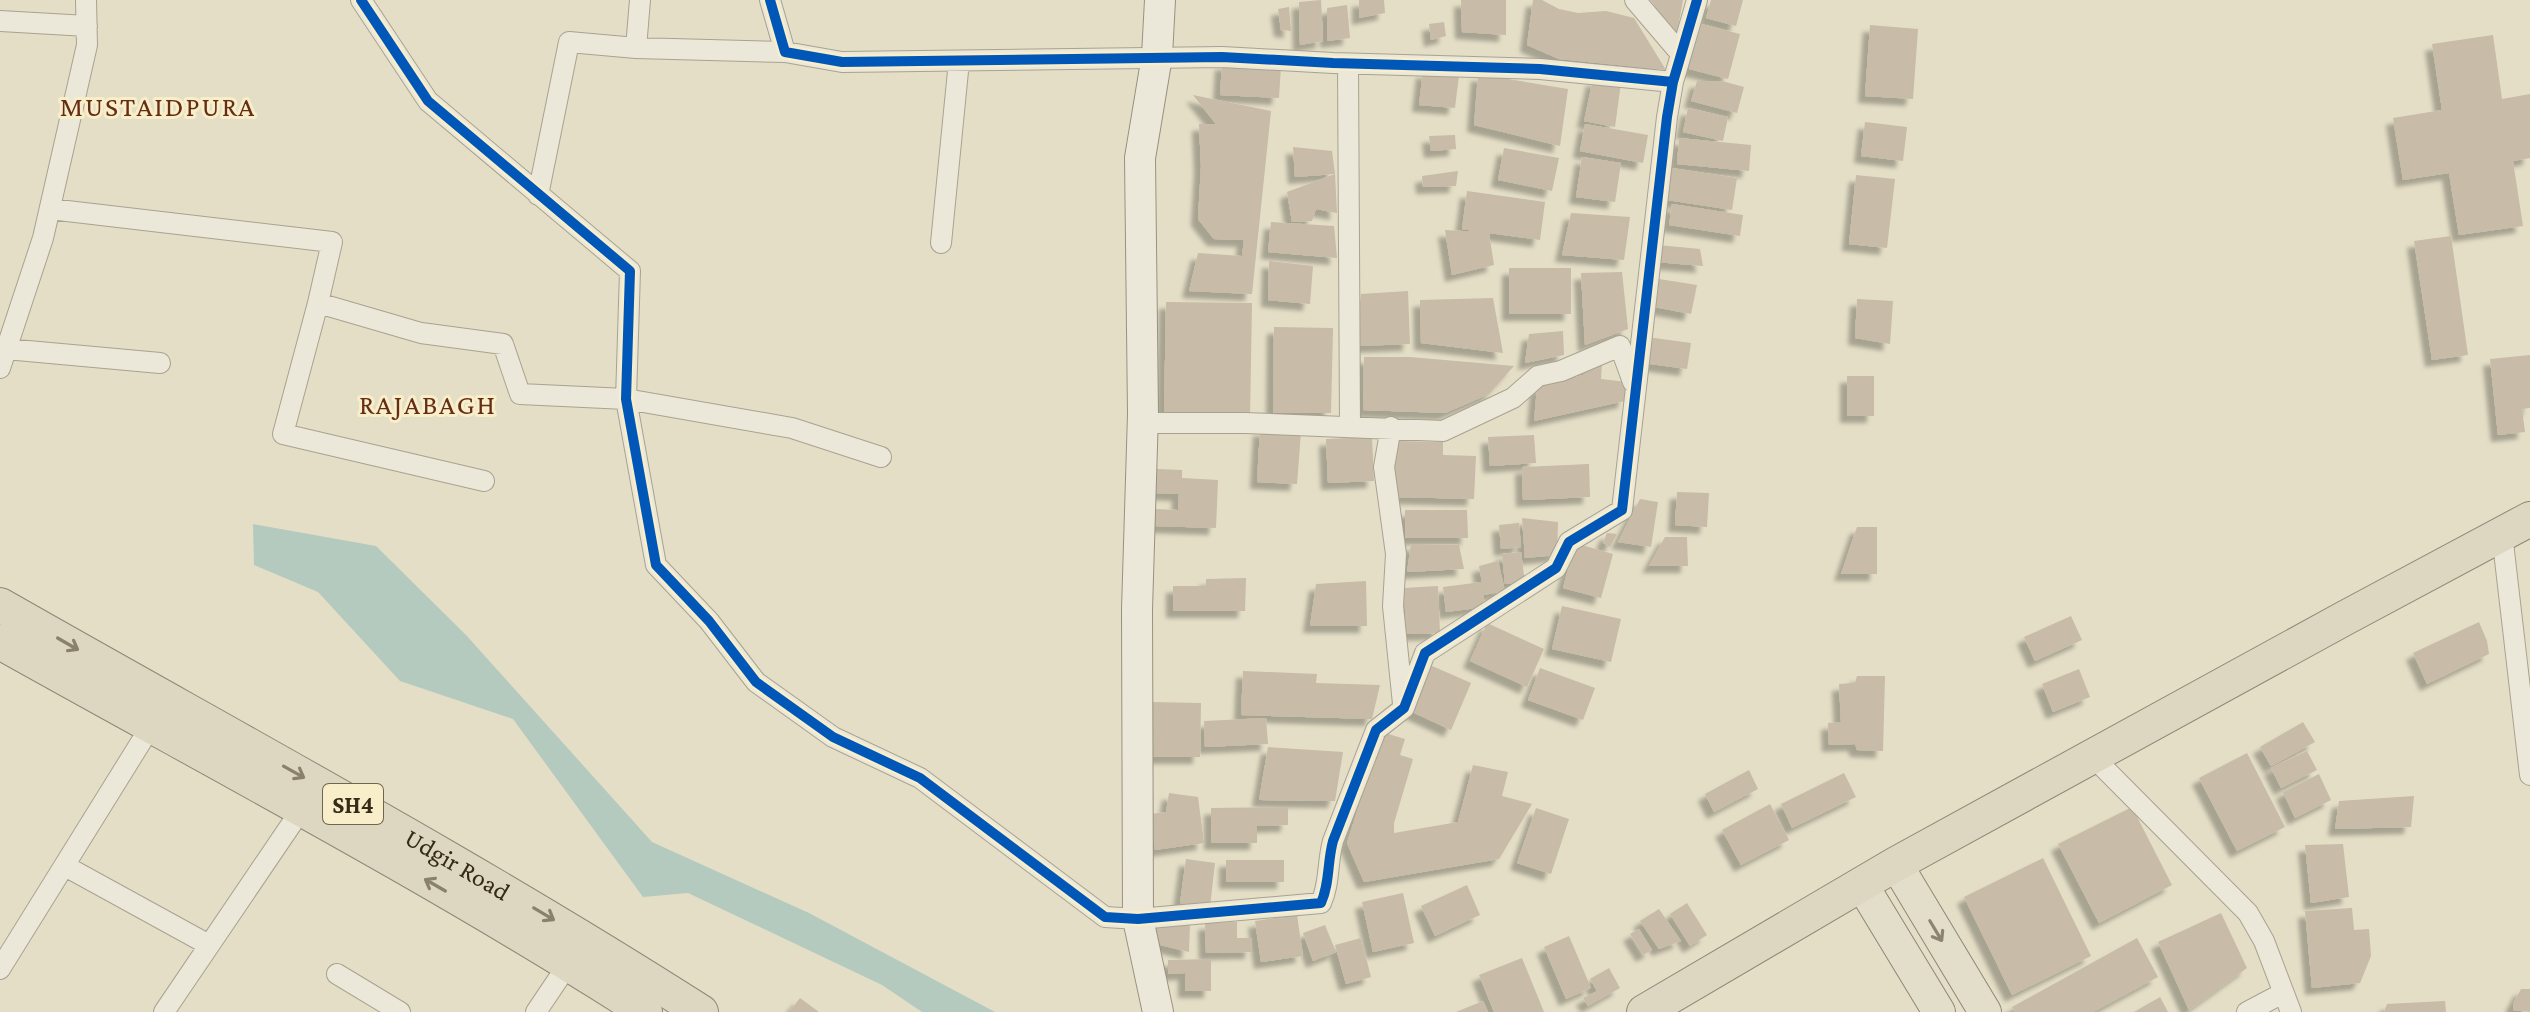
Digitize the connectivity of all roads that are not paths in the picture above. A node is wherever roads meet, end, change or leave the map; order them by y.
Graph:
1 (86, 0) edge
2 (361, 0) edge
3 (640, 0) edge
4 (770, 0) edge
5 (1160, 0) edge
6 (1635, 0) edge
7 (1697, 0) edge
8 (0, 21) edge
9 (87, 26) junction
10 (636, 48) junction
11 (785, 52) junction
12 (1681, 54) junction
13 (1157, 56) junction
14 (959, 61) junction
15 (1348, 64) junction
16 (1673, 82) junction
17 (538, 195) junction
18 (50, 209) junction
19 (941, 243) dead end
20 (318, 303) junction
21 (3, 358) edge
22 (160, 363) dead end
23 (1635, 386) junction
24 (626, 399) junction
25 (1143, 423) junction
26 (1350, 426) junction
27 (1391, 427) junction
28 (881, 457) dead end
29 (484, 481) dead end
30 (2516, 526) edge
31 (0, 605) edge
32 (0, 642) edge
33 (1404, 708) junction
34 (151, 726) junction
35 (2093, 757) junction
36 (2530, 775) edge
37 (301, 810) junction
38 (1896, 864) junction
39 (65, 866) junction
40 (1862, 885) junction
41 (1138, 919) junction
42 (209, 945) junction
43 (569, 963) junction
44 (0, 969) edge
45 (337, 974) dead end
46 (2287, 1002) edge
47 (164, 1012) edge
48 (400, 1012) edge
49 (536, 1012) edge
50 (645, 1012) edge
51 (701, 1012) edge
52 (1158, 1012) edge
53 (1644, 1012) edge
54 (1939, 1012) edge
55 (1985, 1012) edge
56 (2247, 1012) edge

1 - 9 street
2 - 17 street
3 - 10 street
4 - 11 street
5 - 13 main road
6 - 12 street
7 - 12 street
8 - 9 street
9 - 18 street
10 - 11 street
10 - 17 street
11 - 14 street
12 - 16 street
13 - 14 street
13 - 15 street
13 - 25 main road
14 - 19 street
15 - 16 street
15 - 26 street
16 - 23 street
17 - 24 street
18 - 20 street
18 - 21 street
20 - 24 street
20 - 29 street
21 - 22 street
23 - 27 street
23 - 33 street
24 - 28 street
24 - 41 street
25 - 26 street
25 - 41 main road
26 - 27 street
27 - 33 street
30 - 35 highway
30 - 36 street
31 -> 51 highway, Udgir Road / SH4
32 - 34 highway, Udgir Road / SH4
33 - 41 street
34 - 37 highway, Udgir Road / SH4
34 - 39 street
35 - 38 highway
35 - 46 street
37 - 42 street
43 -> 37 highway, Udgir Road / SH4
38 - 40 highway
38 -> 55 main road
39 - 42 street
39 - 44 street
40 - 53 highway
40 - 54 main road
41 - 52 main road
42 - 47 street
43 - 49 street
43 - 50 highway, Udgir Road / SH4
45 - 48 street
46 - 56 street

